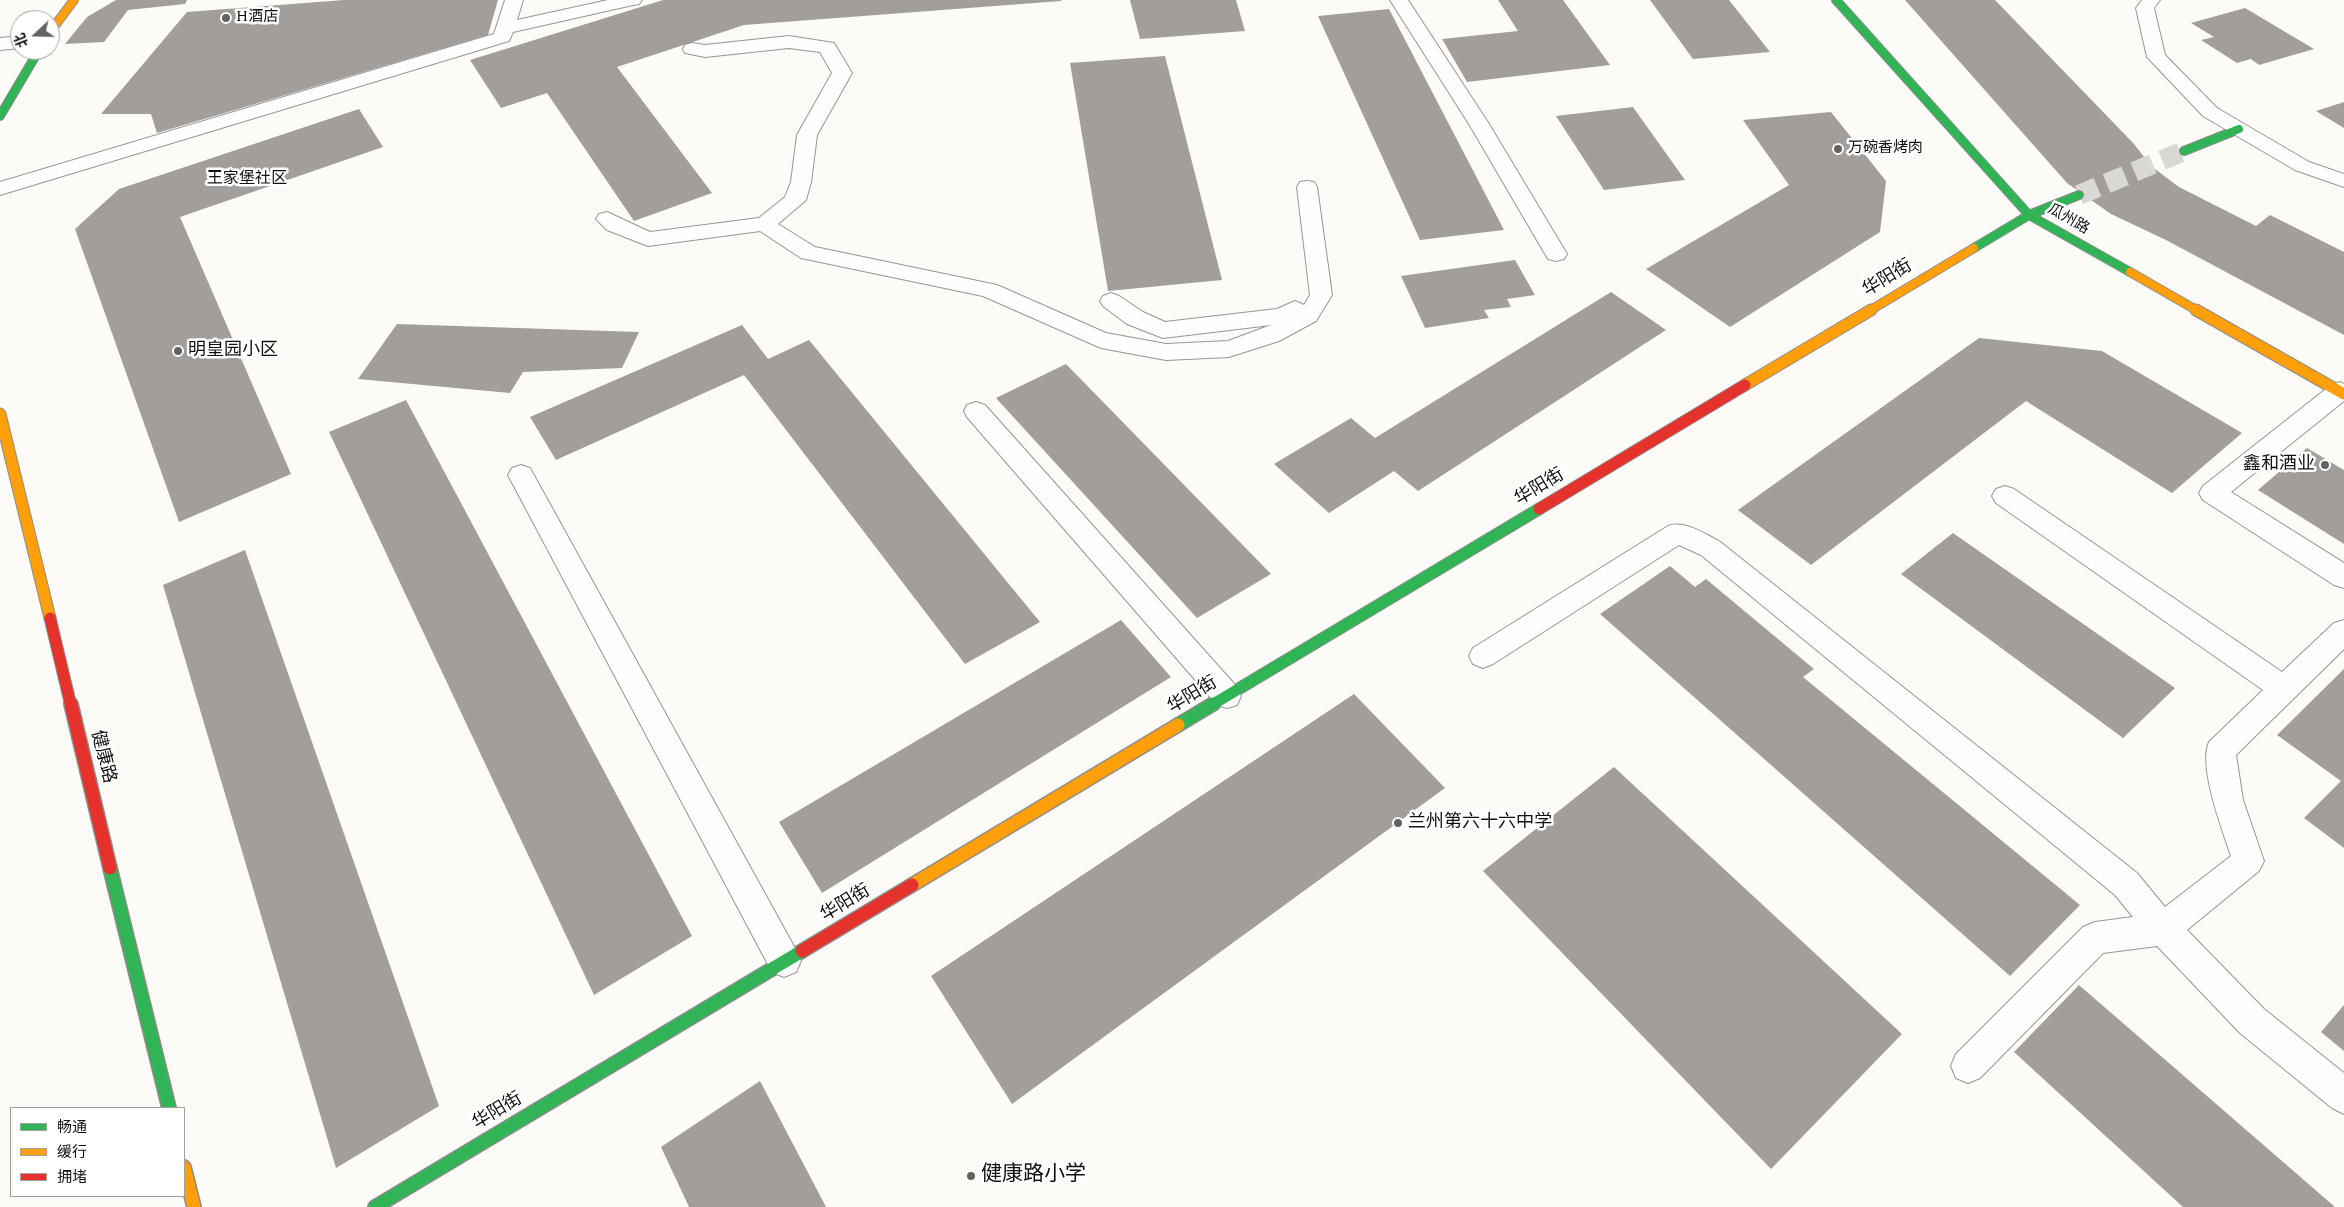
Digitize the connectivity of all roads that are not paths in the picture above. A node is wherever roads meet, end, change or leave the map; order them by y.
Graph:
1 (72, 0) edge
2 (514, 0) edge
3 (1399, 0) edge
4 (1836, 0) edge
5 (2151, 0) edge
6 (638, 1) edge
7 (60, 17) edge
8 (505, 28) junction
9 (692, 49) dead end
10 (32, 60) edge
11 (0, 116) edge
12 (2239, 129) junction
13 (2184, 151) tunnel mouth
14 (2344, 181) edge
15 (1307, 187) dead end
16 (0, 189) edge
17 (2079, 195) tunnel mouth
18 (2029, 215) junction
19 (607, 219) dead end
20 (765, 224) junction
21 (1556, 254) dead end
22 (1321, 296) junction
23 (1111, 301) dead end
24 (2342, 393) edge
25 (976, 411) dead end
26 (0, 414) edge
27 (521, 475) dead end
28 (2005, 496) dead end
29 (2344, 576) edge
30 (2344, 631) edge
31 (1483, 656) dead end
32 (2284, 689) junction
33 (1227, 696) junction
34 (2163, 929) junction
35 (784, 961) junction
36 (1968, 1066) dead end
37 (2344, 1096) edge
38 (170, 1107) edge
39 (185, 1171) edge
40 (194, 1207) edge
41 (375, 1207) edge

1 - 7 street
2 - 8 street
3 - 21 street
4 - 18 street, 瓜州路
5 - 12 street
6 - 8 street
8 - 16 street
9 - 20 street
10 - 11 street
12 - 13 street
12 - 14 street
15 - 22 street
17 - 18 street, 华阳街
18 - 24 street, 瓜州路
18 - 33 street, 华阳街
19 - 20 street
20 - 22 street
22 - 23 street
24 - 29 street
25 - 33 street
26 - 38 street, 健康路
27 - 35 street
28 - 32 street
30 - 32 street
31 - 34 street
32 - 34 street
33 - 35 street, 华阳街
34 - 36 street
34 - 37 street
35 - 41 street, 华阳街
39 - 40 street

